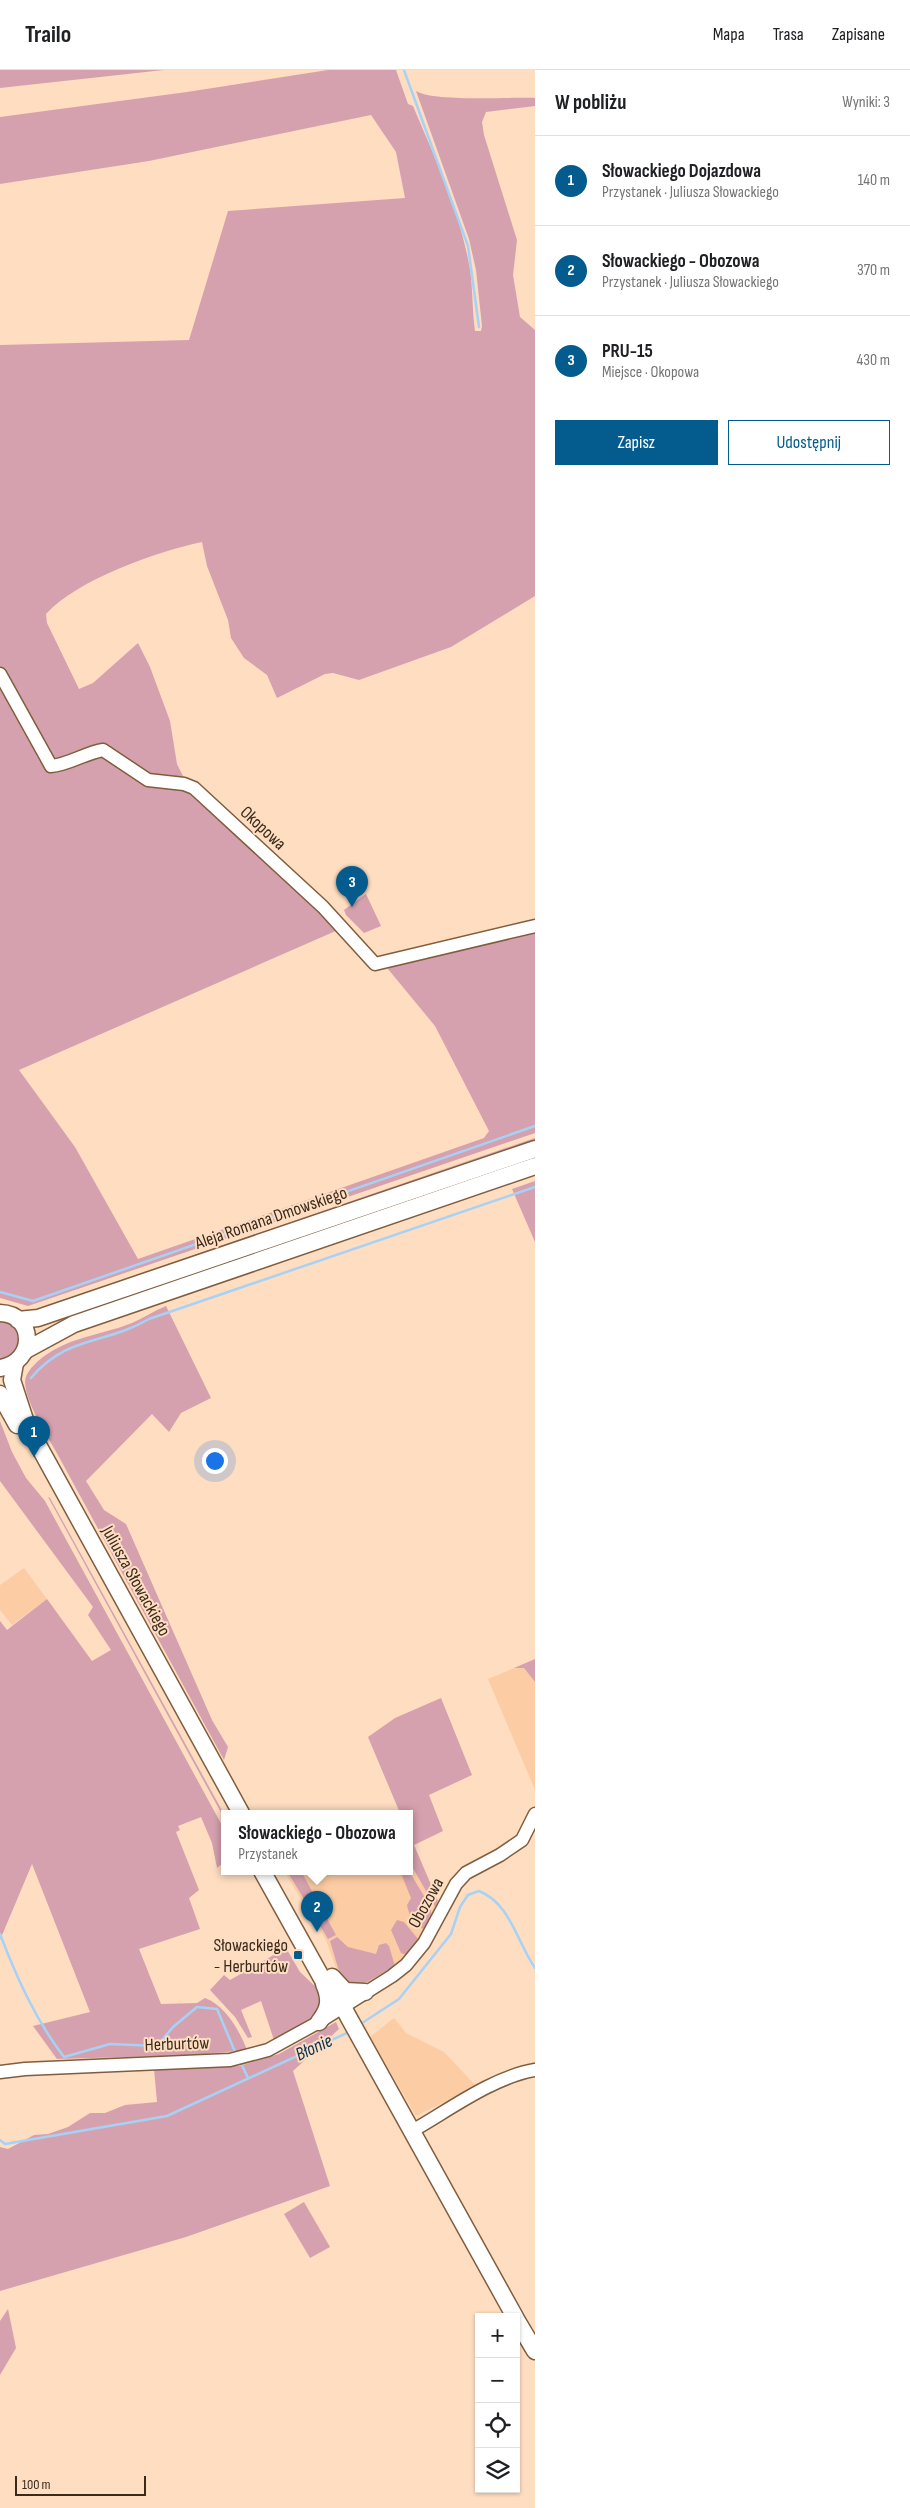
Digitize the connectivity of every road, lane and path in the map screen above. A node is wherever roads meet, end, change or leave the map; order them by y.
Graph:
1 (0, 674) edge
2 (535, 926) edge
3 (535, 1149) edge
4 (535, 1166) edge
5 (0, 1313) edge
6 (18, 1320) junction
7 (26, 1350) junction
8 (8, 1366) edge
9 (0, 1394) edge
10 (228, 1810) edge
11 (239, 1810) edge
12 (535, 1814) edge
13 (264, 1875) edge
14 (275, 1875) edge
15 (328, 1979) junction
16 (366, 1992) junction
17 (343, 2007) junction
18 (319, 2022) junction
19 (535, 2070) edge
20 (0, 2072) edge
21 (412, 2131) junction
22 (513, 2313) edge
23 (520, 2325) edge
24 (535, 2352) edge

1 - 2 street, Okopowa
3 - 6 main road, Aleja Romana Dmowskiego
4 - 7 main road, Aleja Romana Dmowskiego
5 - 6 main road
6 - 7 main road
7 - 8 main road
8 - 11 main road, Juliusza Słowackiego
9 - 10 main road, Juliusza Słowackiego
12 - 16 street, Obozowa
13 - 15 main road
14 - 15 main road
15 - 16 main road
15 - 17 main road
15 - 18 main road
16 - 17 street, Obozowa
17 - 18 street, Herburtów
17 - 21 main road
18 - 20 street, Herburtów
19 - 21 street
21 - 22 main road
23 - 24 main road

